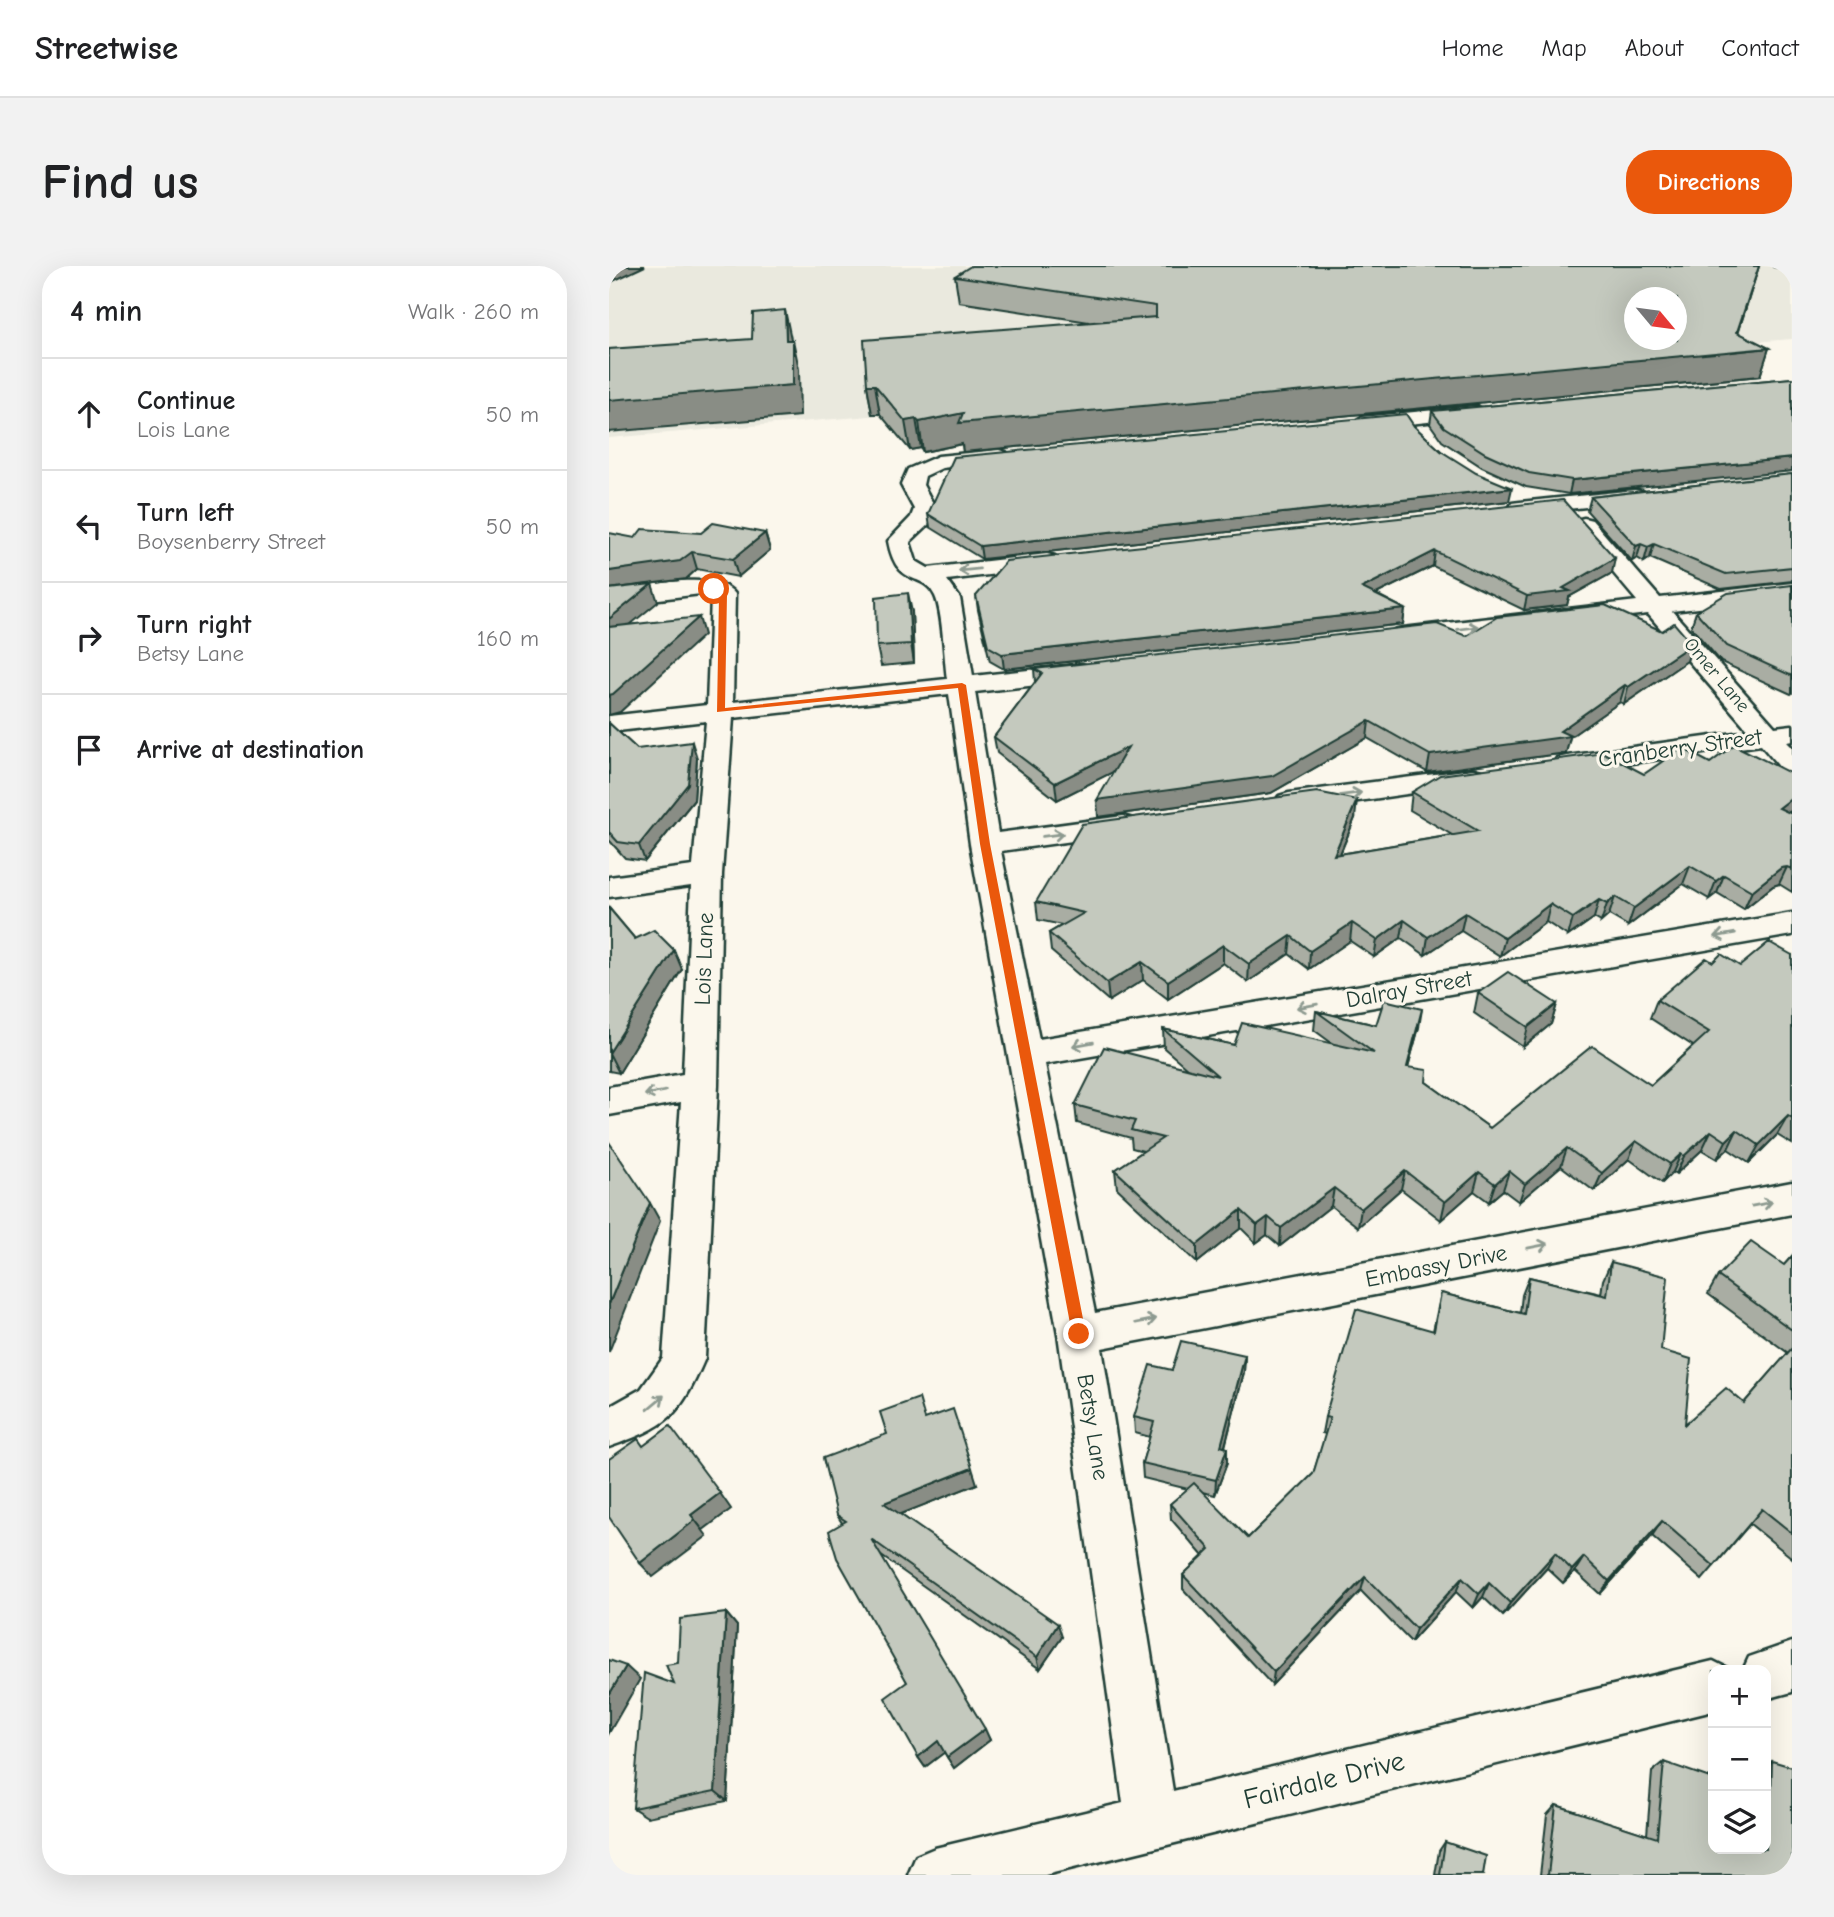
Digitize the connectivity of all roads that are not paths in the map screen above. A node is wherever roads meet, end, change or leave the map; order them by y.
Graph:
1 (1494, 411) edge
2 (1413, 418) junction
3 (1345, 425) edge
4 (1426, 440) edge
5 (1019, 454) edge
6 (1508, 489) edge
7 (1658, 493) edge
8 (1565, 503) junction
9 (1496, 511) edge
10 (1073, 559) edge
11 (922, 576) junction
12 (1792, 590) edge
13 (609, 598) edge
14 (1657, 606) junction
15 (1384, 637) edge
16 (1112, 668) edge
17 (962, 685) junction
18 (720, 711) junction
19 (609, 724) edge
20 (1780, 734) edge
21 (1792, 764) edge
22 (1535, 768) edge
23 (1493, 774) edge
24 (1260, 806) edge
25 (1150, 821) edge
26 (985, 844) junction
27 (707, 874) junction
28 (609, 887) edge
29 (1792, 924) edge
30 (1026, 1054) junction
31 (700, 1085) junction
32 (609, 1101) edge
33 (1792, 1198) edge
34 (1079, 1334) junction
35 (609, 1427) edge
36 (1792, 1667) edge
37 (1771, 1673) edge
38 (1708, 1687) edge
39 (1152, 1822) junction
40 (936, 1875) edge

1 - 2 street
2 - 3 street
2 - 4 street
5 - 11 street, Betsy Lane
6 - 8 street
7 - 8 street
8 - 9 street
8 - 14 street, Omer Lane
10 -> 11 street
11 - 17 street, Betsy Lane
12 - 14 street
13 - 18 street, Lois Lane
15 -> 14 street
14 - 20 street, Omer Lane
16 - 17 street
17 - 18 street
17 - 26 street, Betsy Lane
18 - 19 street
18 - 27 street, Lois Lane
20 - 21 street, Omer Lane
20 - 22 street, Cranberry Street
24 -> 23 street
26 -> 25 street
26 - 30 street, Betsy Lane
27 - 28 street
27 - 31 street, Lois Lane
29 -> 30 street, Dalray Street
30 - 34 street, Betsy Lane
31 -> 32 street
35 -> 31 street, Lois Lane
34 -> 33 street, Embassy Drive
34 - 39 street, Betsy Lane
36 - 37 street
38 - 39 street, Fairdale Drive
39 - 40 street, Fairdale Drive

